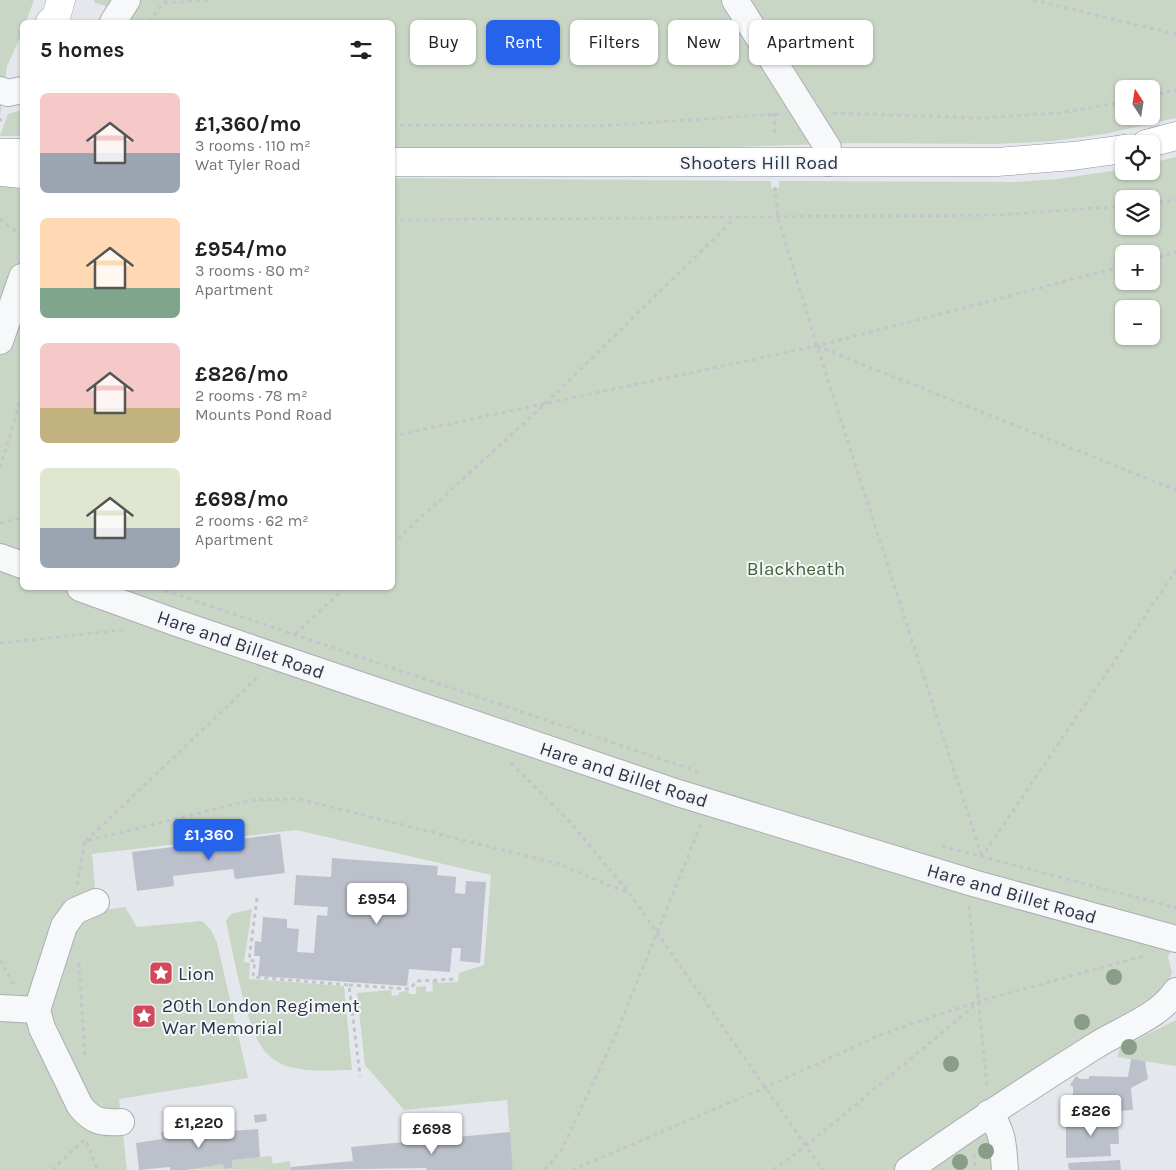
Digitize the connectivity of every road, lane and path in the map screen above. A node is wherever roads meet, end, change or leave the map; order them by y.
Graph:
1 (127, 0) edge
2 (209, 0) edge
3 (735, 0) edge
4 (1033, 0) edge
5 (165, 1) edge
6 (115, 20) edge
7 (151, 20) edge
8 (1176, 34) edge
9 (0, 90) edge
10 (20, 90) edge
11 (1176, 90) edge
12 (1160, 94) edge
13 (1115, 104) edge
14 (830, 113) dead end
15 (781, 114) dead end
16 (774, 115) junction
17 (395, 125) edge
18 (1176, 136) edge
19 (1160, 140) edge
20 (774, 144) dead end
21 (1115, 150) edge
22 (0, 153) edge
23 (20, 153) edge
24 (395, 162) edge
25 (828, 163) junction
26 (0, 172) edge
27 (20, 174) edge
28 (775, 188) dead end
29 (1176, 200) edge
30 (1160, 202) edge
31 (1115, 207) edge
32 (778, 218) junction
33 (0, 219) edge
34 (735, 219) junction
35 (395, 220) edge
36 (20, 234) edge
37 (1176, 252) edge
38 (1160, 256) edge
39 (1115, 268) edge
40 (20, 283) edge
41 (0, 340) edge
42 (817, 346) junction
43 (20, 402) edge
44 (547, 402) junction
45 (395, 435) edge
46 (0, 468) edge
47 (1176, 490) edge
48 (20, 518) edge
49 (0, 523) edge
50 (395, 541) edge
51 (0, 557) edge
52 (20, 565) edge
53 (1176, 570) edge
54 (86, 590) edge
55 (163, 590) edge
56 (343, 590) edge
57 (130, 630) dead end
58 (295, 633) junction
59 (0, 643) edge
60 (272, 663) junction
61 (507, 760) dead end
62 (707, 774) dead end
63 (704, 819) dead end
64 (86, 841) junction
65 (934, 844) dead end
66 (982, 857) junction
67 (979, 865) dead end
68 (630, 894) junction
69 (257, 898) dead end
70 (968, 898) dead end
71 (86, 906) joint
72 (1176, 908) edge
73 (659, 933) junction
74 (1176, 939) edge
75 (1152, 953) dead end
76 (78, 954) dead end
77 (457, 979) dead end
78 (349, 985) junction
79 (1176, 991) edge
80 (980, 1001) junction
81 (0, 1008) edge
82 (38, 1010) junction
83 (85, 1060) dead end
84 (360, 1076) dead end
85 (764, 1088) junction
86 (989, 1112) junction
87 (121, 1122) dead end
88 (86, 1138) dead end
89 (806, 1146) junction
90 (52, 1170) edge
91 (545, 1170) edge
92 (572, 1170) edge
93 (774, 1170) edge
94 (823, 1170) edge
95 (908, 1170) edge
96 (1005, 1170) edge

1 - 6 street
2 - 5 path
3 - 25 street
4 - 8 path
5 - 7 path
9 - 10 street
11 - 12 path
13 - 14 path
15 - 16 path
16 - 17 path
16 - 20 path
18 - 19 highway
21 - 25 highway, Shooters Hill Road
22 - 23 highway
24 - 25 highway, Shooters Hill Road
26 - 27 highway
28 - 32 path
29 - 30 path
31 - 32 path
32 - 34 path
32 - 42 path
33 - 36 path
34 - 35 path
34 - 44 path
37 - 38 path
39 - 42 path
40 - 41 street
42 - 44 path
42 - 47 path
42 - 66 path
43 - 46 path
44 - 45 path
44 - 50 path
48 - 49 path
51 - 52 street
53 - 66 path
54 - 60 street, Hare and Billet Road
55 - 58 path
56 - 58 path
57 - 59 path
58 - 60 path
58 - 62 path
60 - 64 path
60 - 74 street, Hare and Billet Road
61 - 68 path
63 - 73 path
64 - 68 path
64 - 71 path
65 - 66 path
66 - 67 path
66 - 72 path
68 - 73 path
69 - 78 path
70 - 80 path
71 - 82 street
73 - 85 path
73 - 91 path
75 - 80 path
76 - 83 path
77 - 78 path
78 - 84 path
79 - 86 street
80 - 85 path
80 - 86 path
80 - 89 path
81 - 82 street
82 - 87 street
85 - 89 path
85 - 92 path
86 - 95 street
86 - 96 street
88 - 90 path
89 - 93 path
89 - 94 path

